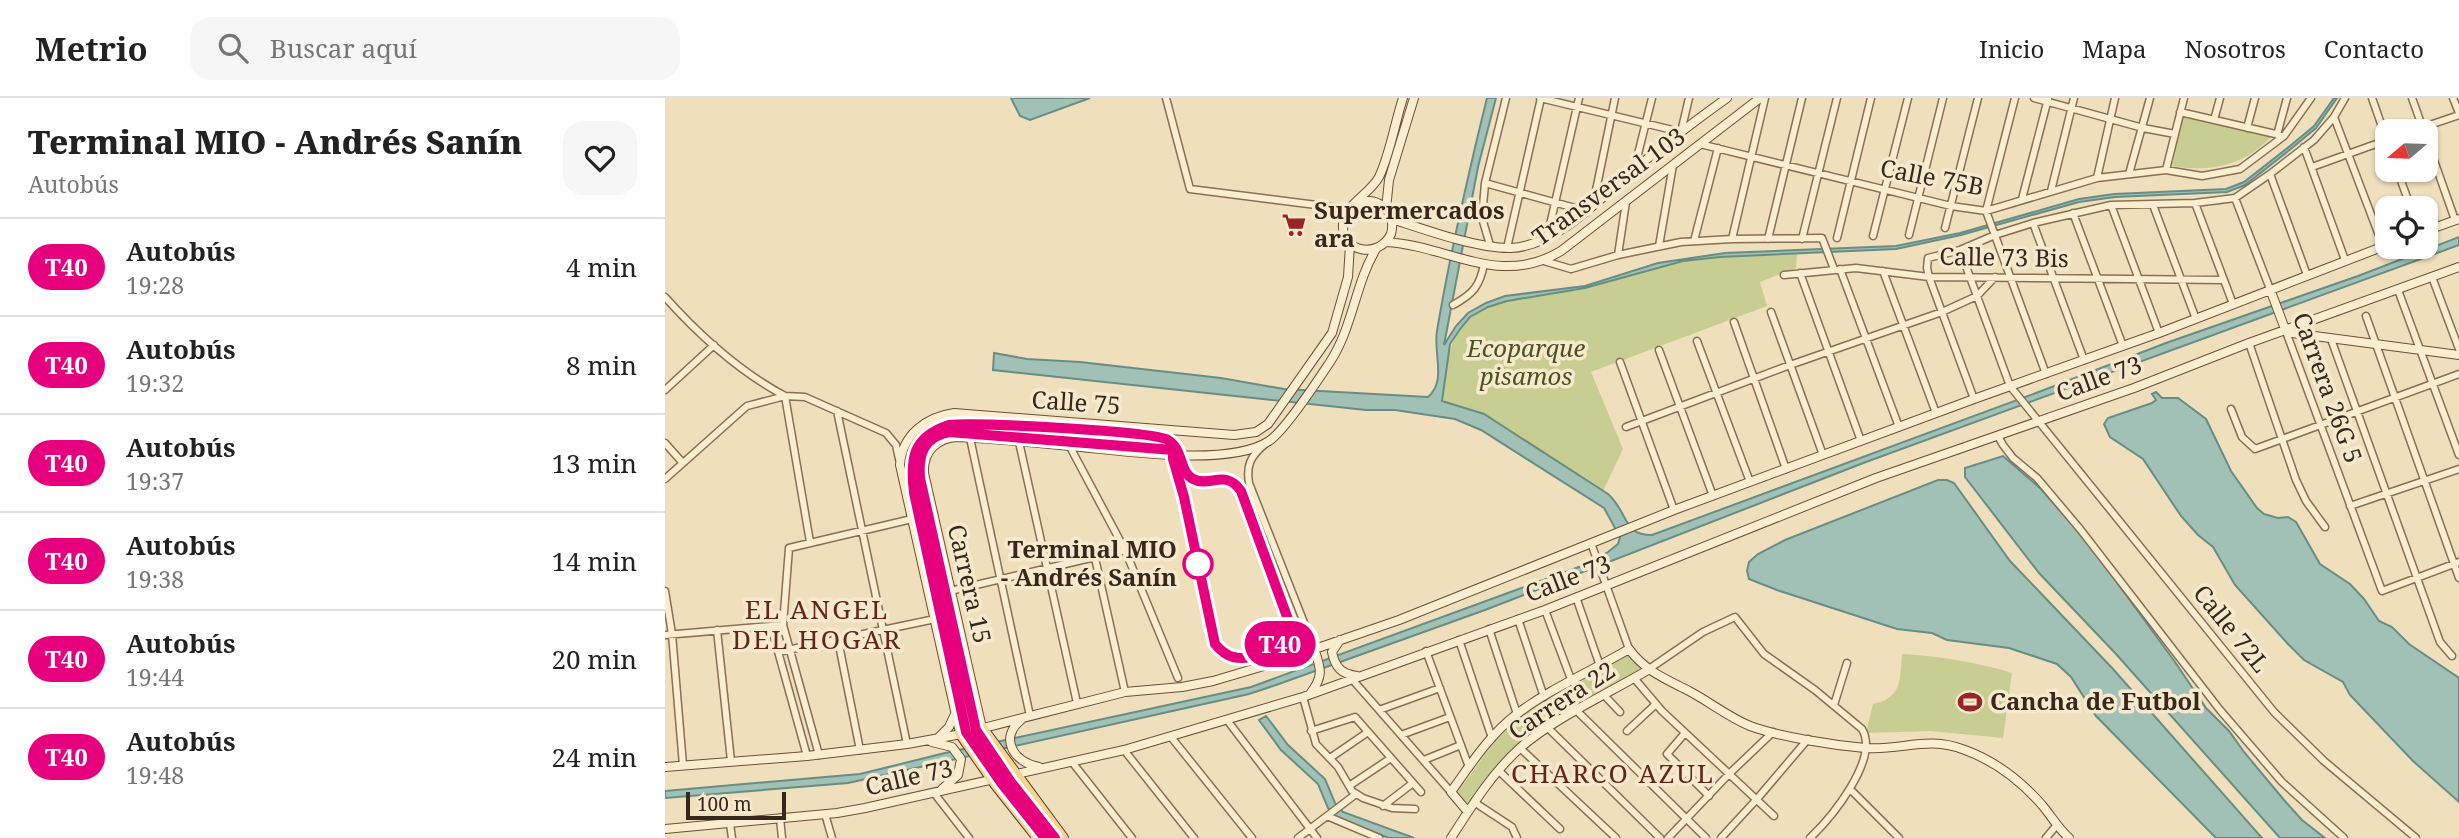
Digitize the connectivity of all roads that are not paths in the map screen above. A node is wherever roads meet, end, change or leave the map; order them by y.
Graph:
1 (1166, 98) edge
2 (1403, 98) edge
3 (1415, 98) edge
4 (1506, 98) edge
5 (1541, 98) edge
6 (1579, 98) edge
7 (1615, 98) edge
8 (1652, 98) edge
9 (1689, 98) edge
10 (1727, 98) edge
11 (1763, 98) edge
12 (1802, 98) edge
13 (1837, 98) edge
14 (1871, 98) edge
15 (1908, 98) edge
16 (1943, 98) edge
17 (1978, 98) edge
18 (2015, 98) edge
19 (2034, 98) edge
20 (2074, 98) edge
21 (2115, 98) edge
22 (2150, 98) edge
23 (2184, 98) edge
24 (2220, 98) edge
25 (2255, 98) edge
26 (2287, 98) edge
27 (2311, 98) edge
28 (2345, 98) edge
29 (2372, 98) edge
30 (2412, 98) edge
31 (2453, 98) edge
32 (2048, 99) edge
33 (1577, 108) junction
34 (2072, 109) junction
35 (2180, 112) junction
36 (2459, 114) edge
37 (1610, 117) junction
38 (2335, 117) junction
39 (2110, 119) junction
40 (2379, 119) edge
41 (2420, 119) edge
42 (2214, 120) junction
43 (2438, 124) edge
44 (1646, 125) junction
45 (2143, 128) junction
46 (2247, 128) junction
47 (1681, 132) junction
48 (2175, 134) junction
49 (2281, 135) junction
50 (1700, 144) junction
51 (2375, 145) edge
52 (1718, 148) junction
53 (2304, 148) junction
54 (2348, 154) junction
55 (1751, 156) junction
56 (1673, 164) junction
57 (1786, 165) junction
58 (2312, 167) junction
59 (2438, 168) edge
60 (1634, 170) junction
61 (2166, 170) junction
62 (1818, 173) junction
63 (2129, 174) junction
64 (2270, 174) junction
65 (2097, 178) junction
66 (1851, 181) junction
67 (1485, 183) junction
68 (1885, 190) junction
69 (2051, 191) junction
70 (1520, 192) junction
71 (1604, 196) junction
72 (1919, 198) junction
73 (2235, 198) junction
74 (2022, 199) junction
75 (1626, 200) junction
76 (1556, 201) junction
77 (1358, 202) junction
78 (2195, 203) junction
79 (2111, 205) junction
80 (2154, 205) junction
81 (1951, 206) junction
82 (1590, 208) junction
83 (1348, 209) junction
84 (1386, 209) junction
85 (1614, 209) junction
86 (2073, 213) junction
87 (1988, 214) junction
88 (1392, 219) junction
89 (2457, 219) edge
90 (2375, 221) edge
91 (2033, 223) junction
92 (2438, 226) edge
93 (1945, 229) dead end
94 (1995, 233) junction
95 (1909, 235) dead end
96 (1873, 236) dead end
97 (1837, 238) dead end
98 (1547, 239) junction
99 (1732, 239) junction
100 (1768, 239) junction
101 (1802, 239) junction
102 (1694, 241) junction
103 (1386, 242) junction
104 (1350, 244) junction
105 (1490, 245) junction
106 (1658, 246) junction
107 (1507, 248) junction
108 (1376, 249) junction
109 (1960, 250) junction
110 (2375, 250) edge
111 (1618, 255) junction
112 (2345, 260) junction
113 (1544, 261) junction
114 (1484, 264) junction
115 (2459, 267) edge
116 (1837, 269) junction
117 (1883, 271) junction
118 (1800, 272) junction
119 (1784, 275) dead end
120 (2307, 275) junction
121 (1929, 277) junction
122 (1968, 277) junction
123 (2432, 277) junction
124 (1995, 278) junction
125 (2011, 278) junction
126 (2053, 278) junction
127 (2098, 279) junction
128 (2139, 280) junction
129 (2182, 281) junction
130 (2224, 281) junction
131 (2398, 290) junction
132 (2271, 292) junction
133 (1977, 296) junction
134 (665, 299) edge
135 (2232, 304) junction
136 (1453, 305) dead end
137 (1771, 312) dead end
138 (1942, 312) junction
139 (2366, 316) dead end
140 (2196, 319) junction
141 (1734, 322) dead end
142 (1903, 325) junction
143 (2284, 326) junction
144 (2159, 333) junction
145 (1866, 338) junction
146 (2331, 339) junction
147 (1697, 341) dead end
148 (2249, 343) junction
149 (714, 345) junction
150 (2375, 345) junction
151 (2123, 346) junction
152 (2459, 349) edge
153 (1659, 350) dead end
154 (2420, 350) junction
155 (1828, 351) junction
156 (2459, 355) edge
157 (2084, 360) junction
158 (1621, 362) dead end
159 (1790, 365) junction
160 (2046, 374) junction
161 (2459, 374) edge
162 (1754, 379) junction
163 (2433, 384) junction
164 (2013, 389) junction
165 (665, 390) edge
166 (1716, 394) junction
167 (785, 396) junction
168 (2394, 397) junction
169 (1974, 399) junction
170 (1680, 406) junction
171 (2231, 409) dead end
172 (837, 411) junction
173 (2357, 411) junction
174 (1936, 413) junction
175 (1642, 421) junction
176 (2040, 421) junction
177 (2320, 424) junction
178 (1626, 427) dead end
179 (1899, 427) junction
180 (1998, 436) junction
181 (970, 438) junction
182 (2282, 438) junction
183 (1861, 441) junction
184 (1019, 442) junction
185 (665, 443) edge
186 (1267, 443) junction
187 (1069, 445) junction
188 (931, 449) joint
189 (1823, 455) junction
190 (2459, 455) edge
191 (682, 462) junction
192 (900, 465) junction
193 (1786, 468) junction
194 (2459, 469) edge
195 (665, 479) edge
196 (2424, 481) junction
197 (1750, 482) junction
198 (2387, 493) junction
199 (1713, 496) junction
200 (2350, 506) junction
201 (1675, 510) junction
202 (912, 519) junction
203 (2325, 527) dead end
204 (862, 531) junction
205 (810, 541) junction
206 (1593, 547) junction
207 (1125, 550) junction
208 (1095, 558) junction
209 (2457, 563) edge
210 (1049, 568) junction
211 (2418, 578) junction
212 (2459, 578) edge
213 (1000, 580) junction
214 (1606, 583) junction
215 (665, 591) edge
216 (950, 591) junction
217 (1576, 597) junction
218 (1545, 610) junction
219 (935, 619) junction
220 (1518, 619) junction
221 (783, 625) junction
222 (771, 626) junction
223 (1489, 629) junction
224 (717, 630) junction
225 (883, 630) junction
226 (668, 634) edge
227 (1342, 638) junction
228 (838, 640) junction
229 (1459, 640) junction
230 (1314, 648) junction
231 (1629, 649) junction
232 (790, 650) junction
233 (1426, 651) junction
234 (779, 653) junction
235 (2452, 656) dead end
236 (1847, 663) dead end
237 (1600, 666) junction
238 (1648, 670) junction
239 (1352, 676) junction
240 (1178, 678) dead end
241 (1634, 678) junction
242 (1572, 682) junction
243 (1440, 688) junction
244 (1125, 692) junction
245 (1306, 695) junction
246 (1604, 695) junction
247 (1543, 697) junction
248 (1077, 704) junction
249 (1655, 704) junction
250 (1834, 705) junction
251 (977, 710) junction
252 (1379, 710) junction
253 (1577, 711) junction
254 (956, 712) junction
255 (1620, 712) dead end
256 (1517, 714) junction
257 (1030, 716) junction
258 (1450, 717) junction
259 (1227, 720) junction
260 (1004, 722) junction
261 (1548, 727) junction
262 (983, 730) junction
263 (1311, 731) junction
264 (1627, 731) dead end
265 (1369, 732) junction
266 (1773, 732) junction
267 (1685, 733) junction
268 (962, 735) junction
269 (1401, 735) junction
270 (1171, 737) junction
271 (1492, 738) junction
272 (1808, 739) junction
273 (934, 740) junction
274 (911, 744) junction
275 (1461, 745) junction
276 (1520, 748) junction
277 (1866, 748) junction
278 (860, 750) junction
279 (1124, 750) junction
280 (819, 755) junction
281 (807, 756) junction
282 (1330, 758) junction
283 (1391, 758) junction
284 (1424, 760) junction
285 (731, 761) junction
286 (1072, 762) junction
287 (683, 765) junction
288 (665, 767) edge
289 (1469, 767) junction
290 (1042, 768) junction
291 (1012, 771) junction
292 (1499, 771) junction
293 (1729, 774) junction
294 (990, 776) junction
295 (1413, 783) junction
296 (1349, 786) junction
297 (1851, 790) junction
298 (938, 791) junction
299 (1421, 792) dead end
300 (1451, 792) junction
301 (1356, 794) junction
302 (1709, 796) junction
303 (1757, 799) junction
304 (1474, 802) junction
305 (1383, 806) junction
306 (1415, 809) dead end
307 (1468, 812) junction
308 (825, 814) junction
309 (1328, 815) junction
310 (1774, 816) dead end
311 (780, 818) junction
312 (1688, 819) junction
313 (730, 824) junction
314 (2056, 826) junction
315 (665, 829) edge
316 (1310, 829) junction
317 (1560, 829) dead end
318 (732, 838) edge
319 (782, 838) edge
320 (832, 838) edge
321 (969, 838) edge
322 (1038, 838) edge
323 (1063, 838) edge
324 (1132, 838) edge
325 (1194, 838) edge
326 (1252, 838) edge
327 (1298, 838) edge
328 (1317, 838) edge
329 (1379, 838) edge
330 (1451, 838) edge
331 (1517, 838) edge
332 (1616, 838) edge
333 (1660, 838) edge
334 (1668, 838) edge
335 (1706, 838) edge
336 (1721, 838) edge
337 (1809, 838) edge
338 (1899, 838) edge
339 (2046, 838) edge
340 (2069, 838) edge
341 (2344, 838) edge
342 (2416, 838) edge

1 - 83 street
2 - 77 main road
3 - 84 main road
4 - 67 street
5 - 33 street
5 - 70 street
6 - 33 street
7 - 37 street
8 - 44 street
9 - 47 street
10 - 47 main road, Transversal 103
11 - 50 main road, Transversal 103
11 - 55 street
12 - 57 street
13 - 62 street
14 - 66 street
15 - 68 street
16 - 72 street
17 - 81 street
18 - 87 street
19 - 32 street
20 - 34 street
21 - 39 street
22 - 45 street
23 - 35 street
24 - 42 street
25 - 46 street
26 - 49 street
27 - 49 street
28 - 38 street
29 - 40 street
30 - 41 street
31 - 36 street
32 - 34 street
32 - 74 street
33 - 37 street
33 - 76 street
34 - 39 street
34 - 69 street
35 - 42 street
35 - 48 street
36 - 43 street
37 - 44 street
37 - 82 street
38 - 53 street
38 - 54 street
39 - 45 street
39 - 65 street
42 - 46 street
44 - 47 street
44 - 60 street
45 - 48 street
45 - 63 street
46 - 49 street
47 - 60 main road, Transversal 103
48 - 61 street
49 - 61 street, Calle 75B
50 - 52 street, Calle 75B
50 - 56 main road, Transversal 103
51 - 54 street
52 - 55 street, Calle 75B
52 - 102 street
53 - 58 street
53 - 64 street
54 - 58 street
54 - 90 street
55 - 57 street, Calle 75B
55 - 99 street
56 - 75 main road, Transversal 103
56 - 106 street
57 - 62 street, Calle 75B
57 - 100 street
58 - 112 street
59 - 89 street
60 - 71 main road, Transversal 103
61 - 63 street, Calle 75B
62 - 66 street, Calle 75B
62 - 101 street
63 - 65 street, Calle 75B
64 - 73 street
64 - 120 street
65 - 69 street, Calle 75B
66 - 68 street, Calle 75B
66 - 97 street
67 - 70 street
67 - 105 street
68 - 72 street, Calle 75B
68 - 96 street
69 - 74 street, Calle 75B
70 - 76 street
70 - 107 street
71 - 82 main road, Transversal 103
71 - 85 main road
72 - 81 street, Calle 75B
72 - 95 street
73 - 78 street
73 - 132 street, Carrera 26G 5
74 - 87 street, Calle 75B
75 - 85 main road, Transversal 103
75 - 111 street
76 - 82 street
76 - 98 street
77 - 83 main road
77 - 84 main road
78 - 80 street
78 - 130 street
79 - 80 street
79 - 86 street
79 - 128 street
80 - 129 street
81 - 87 street, Calle 75B
81 - 93 street
82 - 98 main road, Transversal 103
83 - 104 main road
84 - 88 main road
85 - 113 main road, Transversal 103
86 - 91 street
86 - 127 street
87 - 94 street
88 - 103 main road
88 - 105 main road, Transversal 103
89 - 92 main road
91 - 94 street
91 - 126 street
94 - 109 street
94 - 125 street
98 - 107 main road, Transversal 103
99 - 100 street
99 - 102 street
100 - 101 street
101 - 116 street
102 - 106 street
103 - 108 main road
103 - 114 main road, Transversal 103
104 - 108 main road
104 - 192 main road, Calle 75
105 - 107 main road, Transversal 103
106 - 111 street
108 - 186 main road
109 - 121 street
109 - 122 street
110 - 112 main road, Calle 73
111 - 113 street
112 - 120 main road, Calle 73
113 - 114 main road, Transversal 103
114 - 136 street
115 - 123 main road, Calle 73
116 - 117 street, Calle 73 Bis
116 - 118 street, Calle 73 Bis
116 - 145 street
117 - 121 street, Calle 73 Bis
117 - 142 street
118 - 119 street, Calle 73 Bis
118 - 155 street
120 - 132 main road, Calle 73
121 - 122 street, Calle 73 Bis
121 - 138 street
122 - 124 street, Calle 73 Bis
122 - 133 street
123 - 131 main road, Calle 73
123 - 152 street
124 - 125 street, Calle 73 Bis
124 - 133 street
125 - 126 street, Calle 73 Bis
125 - 160 street
126 - 127 street, Calle 73 Bis
126 - 157 street
127 - 128 street, Calle 73 Bis
127 - 151 street
128 - 129 street, Calle 73 Bis
128 - 144 street
129 - 130 street, Calle 73 Bis
129 - 140 street
130 - 135 street
131 - 143 main road, Calle 73
131 - 154 street
132 - 135 main road, Calle 73
132 - 143 main road, Carrera 26G 5
133 - 138 street
133 - 164 street
134 - 149 street
135 - 140 main road, Calle 73
137 - 159 street
138 - 142 street
138 - 169 street
139 - 150 street
140 - 144 main road, Calle 73
141 - 162 street
142 - 145 street
142 - 174 street
143 - 146 main road
143 - 148 main road, Calle 73
143 - 177 street, Carrera 26G 5
144 - 151 main road, Calle 73
145 - 155 street
145 - 179 street
146 - 150 main road
146 - 173 street
147 - 166 street
148 - 176 main road, Calle 73
148 - 182 street
149 - 165 street
149 - 167 street
150 - 154 main road
150 - 168 street
151 - 157 main road, Calle 73
153 - 170 street
154 - 156 main road
154 - 163 street
155 - 159 street
155 - 183 street
157 - 160 main road, Calle 73
158 - 175 street
159 - 162 street
159 - 189 street
160 - 164 main road, Calle 73
161 - 163 street
162 - 166 street
162 - 193 street
163 - 168 street
163 - 190 street
164 - 169 main road, Calle 73
164 - 176 street, Calle 72L
166 - 170 street
166 - 197 street
167 - 172 street
167 - 191 street
167 - 205 street
168 - 173 street
168 - 196 street
169 - 174 main road, Calle 73
170 - 175 street
170 - 199 street
171 - 182 street
172 - 192 street
172 - 204 street
173 - 177 street
173 - 198 street
174 - 179 main road, Calle 73
175 - 178 street
175 - 201 street
176 - 180 main road, Calle 73
176 - 342 street, Calle 72L
177 - 182 street
177 - 200 street, Carrera 26G 5
179 - 183 main road, Calle 73
180 - 214 main road, Calle 73
180 - 341 street
181 - 184 main road, Calle 75
181 - 188 main road, Calle 75
181 - 213 street
182 - 203 street
183 - 189 main road, Calle 73
184 - 187 main road, Calle 75
184 - 210 street
185 - 191 street
186 - 187 main road, Calle 75
186 - 230 street
187 - 207 street
188 - 216 main road, Carrera 15
189 - 193 main road, Calle 73
191 - 195 street
192 - 202 main road, Carrera 15
193 - 197 main road, Calle 73
194 - 196 street
196 - 198 street
196 - 209 street
197 - 199 main road, Calle 73
198 - 200 street
198 - 211 street
199 - 201 main road, Calle 73
200 - 211 street, Carrera 26G 5
201 - 206 main road, Calle 73
202 - 204 street
202 - 219 main road, Carrera 15
204 - 205 street
204 - 225 street
205 - 221 street
206 - 214 street
206 - 227 main road, Calle 73
207 - 208 street
207 - 240 street
208 - 210 street
208 - 244 street
209 - 211 street
209 - 212 street
210 - 213 street
210 - 248 street
211 - 235 street
213 - 216 street
213 - 257 street
214 - 217 main road, Calle 73
214 - 231 street
215 - 226 street
216 - 251 main road, Carrera 15
217 - 218 main road, Calle 73
217 - 237 street
218 - 220 main road, Calle 73
218 - 242 street
219 - 225 street
219 - 254 main road, Carrera 15
220 - 223 main road, Calle 73
220 - 247 street
221 - 222 street
221 - 232 street
222 - 224 street
222 - 234 street
223 - 229 main road, Calle 73
223 - 256 street
224 - 226 street
224 - 285 street
225 - 228 street
225 - 274 street
226 - 287 street
227 - 230 main road, Calle 73
227 - 239 main road
228 - 232 street
228 - 278 street
229 - 233 main road, Calle 73
229 - 271 street
230 - 244 main road, Calle 73
230 - 245 main road
231 - 237 main road, Carrera 22
231 - 238 main road
232 - 234 street
232 - 280 street
233 - 239 main road, Calle 73
233 - 243 street
234 - 281 street
236 - 250 street
237 - 242 main road, Carrera 22
238 - 241 main road, Carrera 22
238 - 250 street
238 - 266 main road
239 - 245 main road, Calle 73
239 - 252 street
241 - 246 main road, Carrera 22
241 - 249 street
242 - 247 main road, Carrera 22
243 - 252 street
243 - 258 street
244 - 248 main road, Calle 73
245 - 259 main road, Calle 73
245 - 263 street
246 - 253 main road, Carrera 22
246 - 255 street
247 - 256 main road, Carrera 22
248 - 257 main road, Calle 73
249 - 264 street
249 - 267 street
250 - 277 street
251 - 260 main road
251 - 262 main road, Carrera 15
252 - 269 street
253 - 261 main road, Carrera 22
253 - 312 street
254 - 268 main road, Carrera 15
254 - 273 main road
256 - 271 main road, Carrera 22
257 - 260 main road, Calle 73
257 - 290 main road
258 - 269 street
258 - 275 street
259 - 270 main road, Calle 73
259 - 316 street
260 - 262 main road, Calle 73
261 - 276 main road, Carrera 22
261 - 333 street
262 - 268 main road, Calle 73
262 - 291 main road
263 - 265 street
263 - 282 street
265 - 282 street
265 - 283 street
266 - 272 main road
266 - 293 street
267 - 293 street
267 - 302 street
268 - 273 main road, Calle 73
268 - 294 main road
269 - 284 street
270 - 279 main road, Calle 73
270 - 326 street
271 - 289 main road, Carrera 22
272 - 277 main road
272 - 303 street
273 - 274 main road, Calle 73
273 - 298 main road
274 - 278 main road, Calle 73
275 - 284 street
275 - 289 street
276 - 292 main road, Carrera 22
276 - 332 street
277 - 297 street
277 - 314 main road
278 - 280 main road, Calle 73
279 - 286 main road, Calle 73
279 - 325 street
280 - 281 main road, Calle 73
281 - 285 main road, Calle 73
282 - 296 street
283 - 295 street
283 - 296 street
284 - 300 street
285 - 287 main road, Calle 73
286 - 290 main road, Calle 73
286 - 324 street
287 - 288 main road, Calle 73
289 - 300 main road, Carrera 22
290 - 291 main road, Calle 73
291 - 294 main road, Calle 73
291 - 323 main road
292 - 304 main road, Carrera 22
292 - 317 street
293 - 302 street
293 - 303 street
294 - 298 main road, Calle 73
294 - 322 main road
295 - 299 street
295 - 305 street
296 - 301 street
297 - 337 street
297 - 338 street
298 - 308 main road, Calle 73
298 - 321 street
300 - 307 main road
301 - 305 street
301 - 309 street
302 - 312 street
303 - 310 street
303 - 336 street
304 - 307 main road, Carrera 22
304 - 331 street
305 - 306 street
307 - 330 main road, Carrera 22
308 - 311 main road, Calle 73
308 - 320 street
309 - 316 street
309 - 329 street
311 - 313 main road, Calle 73
311 - 319 street
312 - 334 street
312 - 335 street
313 - 315 main road, Calle 73
313 - 318 street
314 - 339 street
314 - 340 main road
316 - 327 street
316 - 328 street

